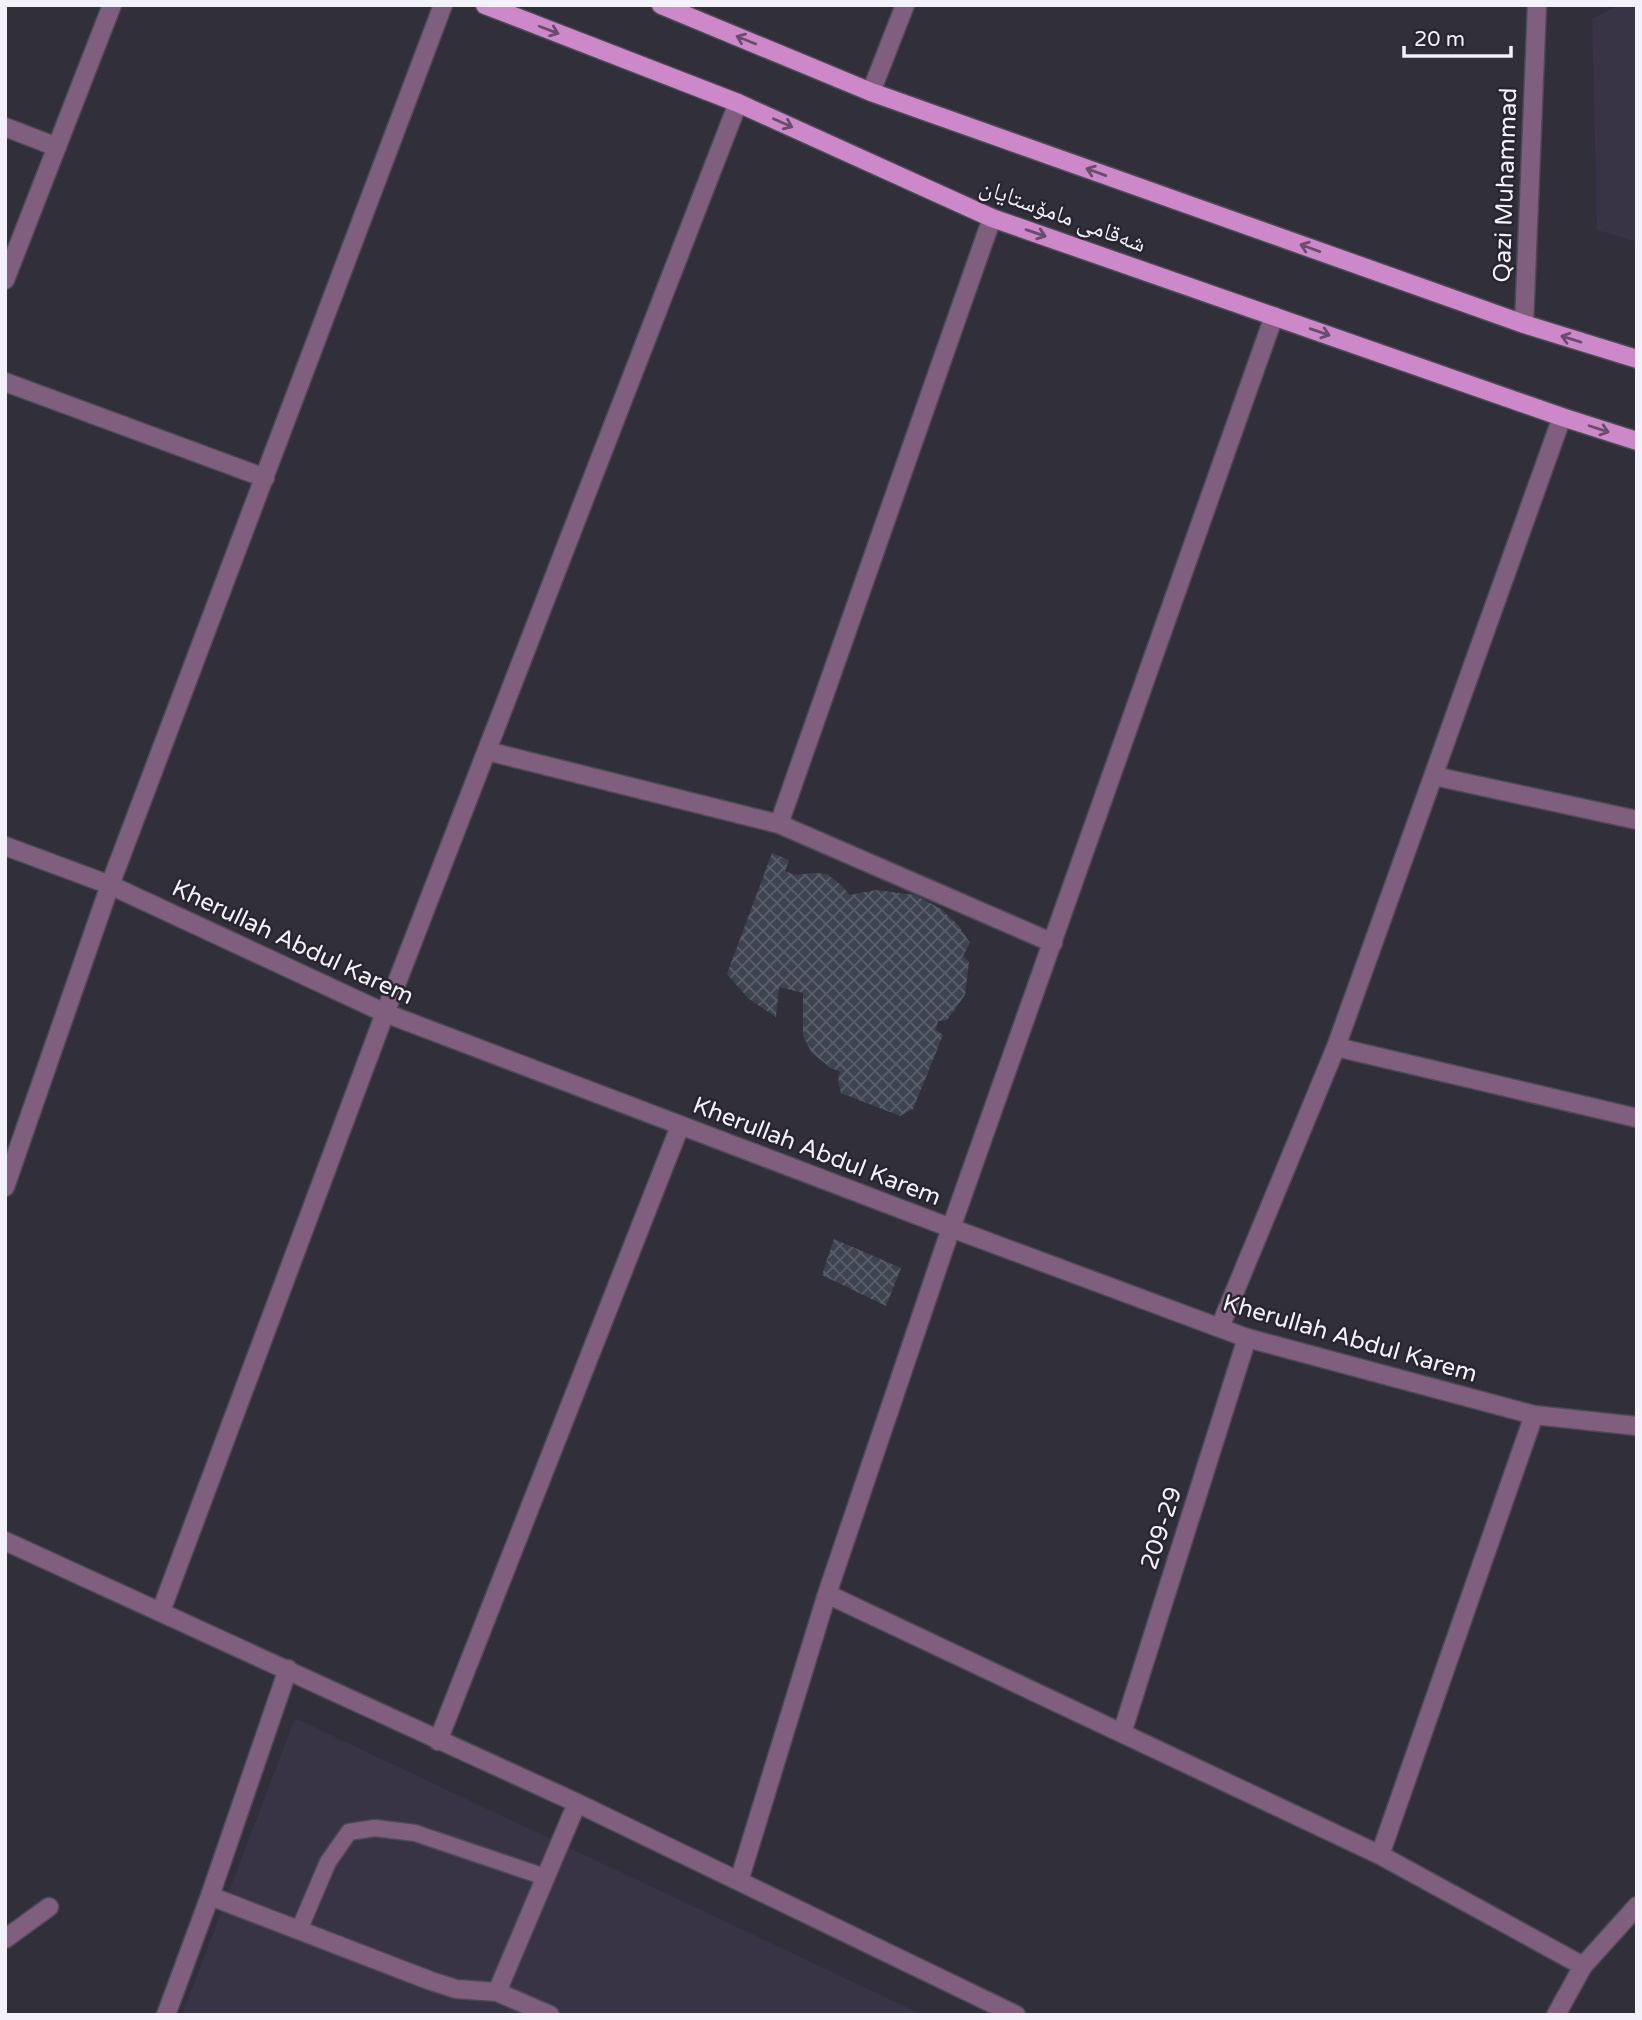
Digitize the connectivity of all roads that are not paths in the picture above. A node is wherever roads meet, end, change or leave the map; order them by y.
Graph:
1 (113, 5) edge
2 (443, 5) edge
3 (485, 5) edge
4 (661, 5) edge
5 (905, 5) edge
6 (1538, 5) edge
7 (871, 92) junction
8 (738, 103) junction
9 (5, 127) edge
10 (57, 147) junction
11 (992, 218) junction
12 (5, 280) edge
13 (1274, 316) junction
14 (1524, 324) junction
15 (1637, 359) edge
16 (5, 382) edge
17 (1562, 417) junction
18 (1637, 441) edge
19 (265, 478) junction
20 (486, 751) junction
21 (1434, 776) junction
22 (1637, 820) edge
23 (779, 824) junction
24 (5, 846) edge
25 (110, 885) junction
26 (1053, 943) junction
27 (385, 1013) junction
28 (1336, 1048) junction
29 (1637, 1118) edge
30 (680, 1126) junction
31 (7, 1176) edge
32 (951, 1228) junction
33 (1220, 1327) junction
34 (1247, 1338) junction
35 (1534, 1415) junction
36 (1637, 1426) edge
37 (5, 1541) edge
38 (827, 1594) junction
39 (161, 1611) junction
40 (288, 1669) junction
41 (1122, 1733) junction
42 (438, 1741) junction
43 (578, 1803) junction
44 (1380, 1855) junction
45 (545, 1877) junction
46 (739, 1881) junction
47 (210, 1896) junction
48 (1637, 1906) edge
49 (48, 1907) dead end
50 (299, 1930) junction
51 (5, 1939) edge
52 (1583, 1966) junction
53 (497, 1992) junction
54 (166, 2015) edge
55 (550, 2015) edge
56 (1016, 2015) edge
57 (1556, 2015) edge

1 - 10 street
2 - 19 street
3 -> 8 main road, شەقامی مامۆستایان
7 -> 4 main road, شەقامی مامۆستایان
5 - 7 street
6 - 14 street, Qazi Muhammad
14 -> 7 main road, شەقامی مامۆستایان
8 -> 11 main road, شەقامی مامۆستایان
8 - 20 street
9 - 10 street
10 - 12 street
11 -> 13 main road, شەقامی مامۆستایان
11 - 23 street
13 -> 17 main road, شەقامی مامۆستایان
13 - 26 street
15 -> 14 main road, شەقامی مامۆستایان
16 - 19 street
17 -> 18 main road, شەقامی مامۆستایان
17 - 21 street
19 - 25 street
20 - 23 street
20 - 27 street
21 - 22 street
21 - 28 street
23 - 26 street
24 - 25 street, Kherullah Abdul Karem
25 - 27 street, Kherullah Abdul Karem
25 - 31 street
26 - 32 street
27 - 30 street, Kherullah Abdul Karem
27 - 39 street
28 - 29 street
28 - 33 street
30 - 32 street, Kherullah Abdul Karem
30 - 42 street
32 - 33 street, Kherullah Abdul Karem
32 - 38 street
33 - 34 street, Kherullah Abdul Karem
34 - 35 street, Kherullah Abdul Karem
34 - 41 street, 209-29
35 - 36 street, Kherullah Abdul Karem
35 - 44 street
37 - 39 street
38 - 41 street
38 - 46 street
39 - 40 street
40 - 42 street
40 - 47 street
41 - 44 street
42 - 43 street
43 - 45 street
43 - 46 street
44 - 52 street
45 - 50 lane
45 - 53 street
46 - 56 street
47 - 50 street
47 - 54 street
48 - 52 street
49 - 51 street
50 - 53 street
52 - 57 street
53 - 55 street

